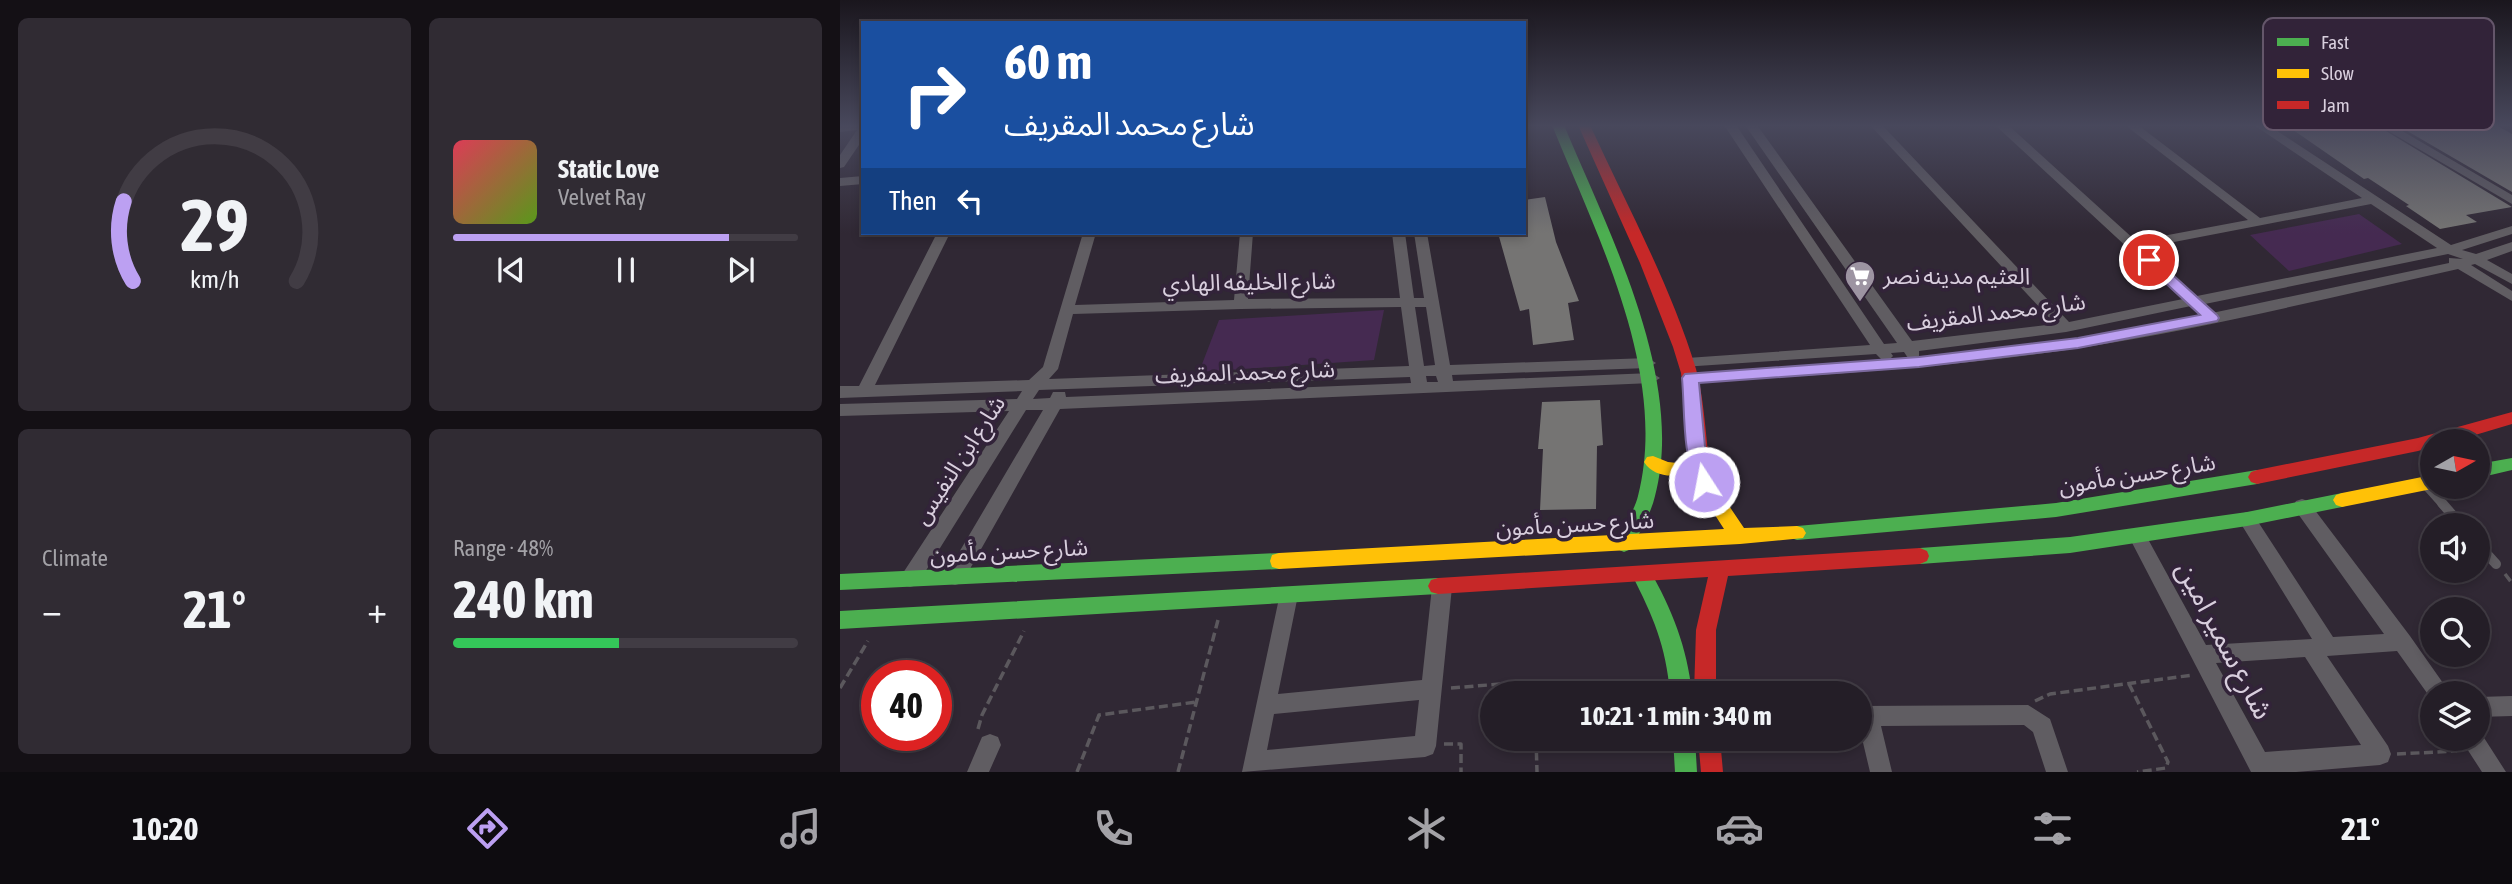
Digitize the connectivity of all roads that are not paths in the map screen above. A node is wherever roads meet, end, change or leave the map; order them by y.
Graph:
1 (1572, 161) edge
2 (1600, 161) edge
3 (1754, 161) edge
4 (1776, 161) edge
5 (1910, 161) edge
6 (2040, 161) edge
7 (2178, 161) edge
8 (2314, 161) edge
9 (2445, 161) edge
10 (861, 180) edge
11 (840, 183) edge
12 (2373, 200) junction
13 (2512, 200) edge
14 (1622, 208) junction
15 (1593, 213) junction
16 (2258, 222) junction
17 (2512, 230) edge
18 (942, 235) edge
19 (1088, 235) edge
20 (1246, 235) edge
21 (1398, 235) edge
22 (1421, 235) edge
23 (2133, 246) junction
24 (2512, 247) edge
25 (2449, 250) junction
26 (2476, 259) junction
27 (2459, 265) junction
28 (2512, 280) edge
29 (2512, 297) edge
30 (1408, 301) junction
31 (1432, 302) junction
32 (2196, 303) junction
33 (1241, 304) junction
34 (1067, 310) junction
35 (2211, 318) junction
36 (2066, 327) junction
37 (1908, 347) junction
38 (1880, 348) junction
39 (1919, 362) junction
40 (1891, 365) junction
41 (1050, 369) junction
42 (1650, 370) junction
43 (1688, 371) junction
44 (1418, 380) junction
45 (1444, 380) junction
46 (1066, 384) junction
47 (1034, 386) junction
48 (882, 390) junction
49 (853, 391) edge
50 (1055, 403) junction
51 (1021, 405) junction
52 (869, 408) junction
53 (841, 410) edge
54 (2512, 418) edge
55 (1698, 457) junction
56 (1653, 462) junction
57 (2512, 464) edge
58 (2490, 469) edge
59 (2420, 484) edge
60 (2441, 499) edge
61 (2302, 506) junction
62 (2452, 513) edge
63 (2247, 519) junction
64 (2137, 535) junction
65 (1740, 537) junction
66 (1624, 544) junction
67 (2490, 557) edge
68 (2496, 564) dead end
69 (1720, 570) junction
70 (1642, 575) junction
71 (955, 577) junction
72 (910, 579) junction
73 (840, 582) edge
74 (1442, 587) junction
75 (1288, 595) junction
76 (840, 620) edge
77 (1688, 631) junction
78 (2403, 642) junction
79 (2319, 647) junction
80 (2206, 663) junction
81 (1682, 681) edge
82 (1702, 681) edge
83 (2431, 681) edge
84 (1431, 689) junction
85 (1265, 705) junction
86 (2512, 706) edge
87 (2490, 707) edge
88 (1872, 716) edge
89 (1872, 742) edge
90 (989, 745) road end
91 (1684, 751) edge
92 (1710, 751) edge
93 (2480, 751) edge
94 (1252, 767) edge
95 (2261, 768) edge
96 (1683, 771) edge
97 (978, 772) edge
98 (1712, 772) edge
99 (1881, 772) edge
100 (2057, 772) edge
101 (2495, 772) edge

1 - 15 main road
2 - 14 main road
3 - 38 street
4 - 37 street
5 - 36 street
6 - 23 street
7 - 16 street
8 - 12 street
9 - 13 street
10 - 11 street
12 - 16 street
12 - 25 street
14 - 15 main road
14 - 43 main road
15 - 42 main road
16 - 23 street
17 - 25 street, شارع محمد المقريف
18 - 49 street
19 - 34 street, شارع ابن النفيس
20 - 33 street
21 - 30 street
22 - 31 street
23 - 32 street
24 - 26 street, شارع محمد المقريف
25 - 26 street
25 - 27 street
25 - 32 street, شارع محمد المقريف
26 - 27 street, شارع محمد المقريف
26 - 28 street
27 - 29 street
27 - 35 street, شارع محمد المقريف
30 - 31 street, شارع الخليفه الهادي
30 - 33 street, شارع الخليفه الهادي
30 - 44 street
31 - 45 street
32 - 35 street
32 - 36 street, شارع محمد المقريف
33 - 34 street, شارع الخليفه الهادي
34 - 41 street, شارع ابن النفيس
35 - 39 street, شارع محمد المقريف
36 - 37 street, شارع محمد المقريف
37 - 38 street, شارع محمد المقريف
37 - 39 street
38 - 40 street
38 - 43 street, شارع محمد المقريف
39 - 40 street, شارع محمد المقريف
40 - 43 street, شارع محمد المقريف
41 - 46 street
41 - 47 street, شارع ابن النفيس
42 - 45 street, شارع محمد المقريف
42 - 56 main road
43 - 55 main road
44 - 45 street, شارع محمد المقريف
44 - 46 street, شارع محمد المقريف
44 - 50 street, شارع محمد المقريف
46 - 47 street, شارع محمد المقريف
46 - 50 street
47 - 48 street, شارع محمد المقريف
47 - 51 street, شارع ابن النفيس
48 - 49 street, شارع محمد المقريف
48 - 52 street
49 - 53 street
50 - 51 street, شارع محمد المقريف
50 - 71 street
51 - 52 street, شارع محمد المقريف
51 - 72 street, شارع ابن النفيس
52 - 53 street, شارع محمد المقريف
54 - 65 main road, شارع حسن مأمون
55 - 56 main road
55 - 65 main road
56 - 66 main road
57 - 58 main road
59 - 61 main road
60 - 62 lane
61 - 63 main road
61 - 78 street
63 - 64 main road
63 - 79 street
64 - 69 main road
64 - 80 street, شارع سمير امين
65 - 66 main road, شارع حسن مأمون
66 - 71 main road, شارع حسن مأمون
67 - 68 lane
69 - 70 main road
69 - 77 main road
70 - 74 main road
70 - 77 main road
71 - 72 main road, شارع حسن مأمون
72 - 73 main road, شارع حسن مأمون
74 - 75 main road
74 - 84 street
75 - 76 main road
75 - 85 street
77 - 81 main road
77 - 82 main road
78 - 79 street
78 - 83 street
79 - 80 street
79 - 95 street
80 - 95 street, شارع سمير امين
84 - 85 street
84 - 94 street
85 - 94 street
86 - 87 street
88 - 100 street
89 - 99 street
90 - 97 street
91 - 96 main road
92 - 98 main road
93 - 101 street

